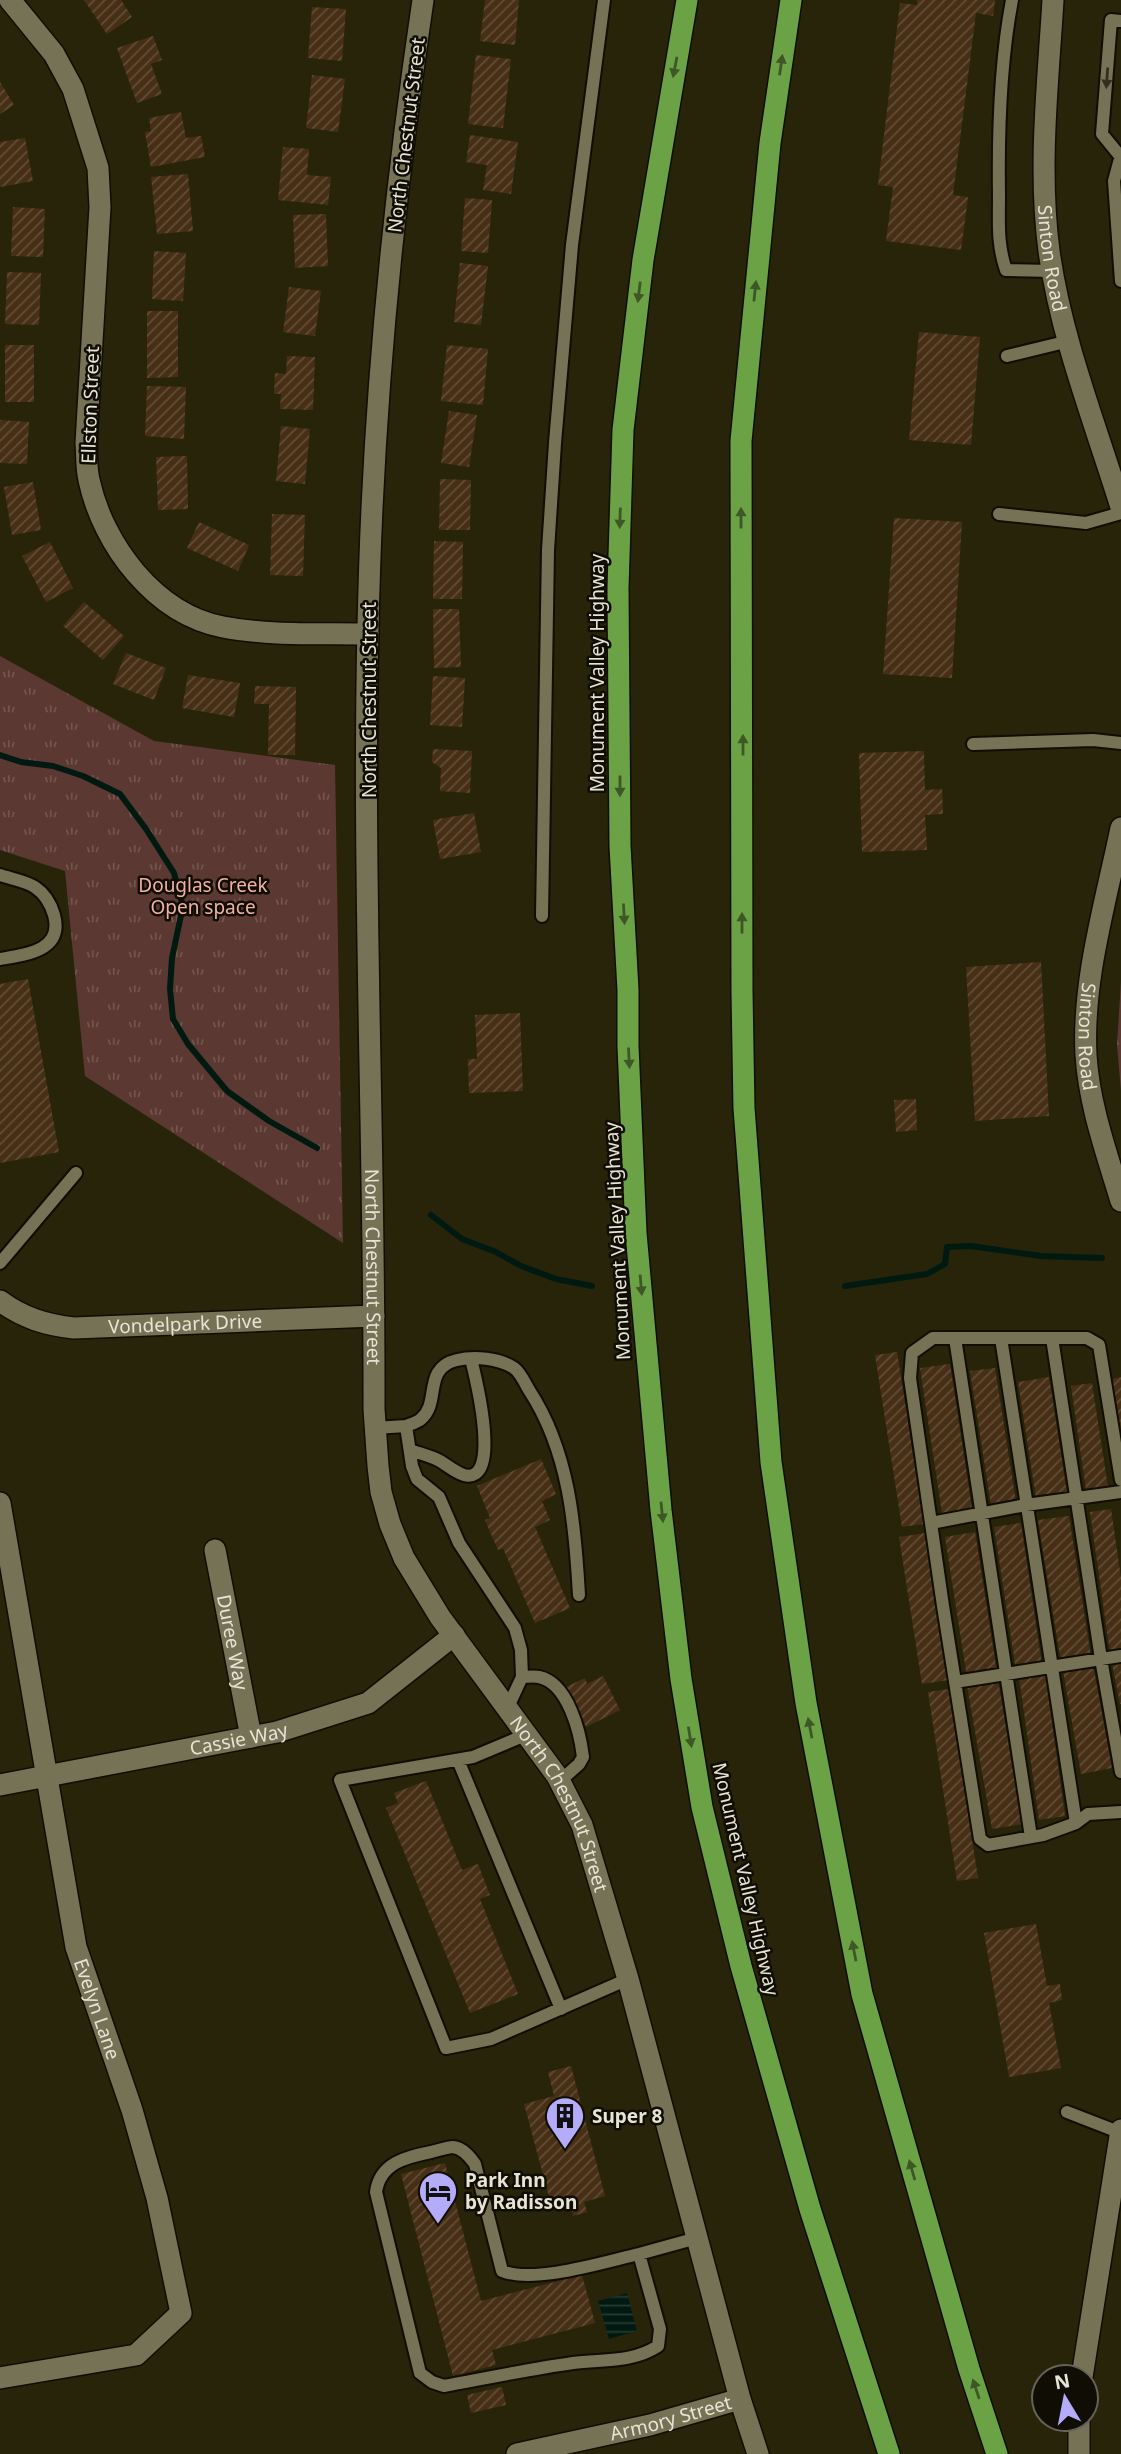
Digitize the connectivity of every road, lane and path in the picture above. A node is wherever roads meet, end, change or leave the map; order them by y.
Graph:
1 (10, 0) edge
2 (423, 0) edge
3 (604, 0) edge
4 (687, 0) edge
5 (791, 0) edge
6 (1012, 0) edge
7 (1053, 0) edge
8 (1121, 21) edge
9 (1120, 155) edge
10 (1054, 271) junction
11 (1121, 281) edge
12 (1069, 341) junction
13 (1007, 356) dead end
14 (1121, 507) edge
15 (1121, 513) edge
16 (999, 514) dead end
17 (368, 634) junction
18 (1121, 743) edge
19 (973, 744) dead end
20 (1121, 828) edge
21 (0, 875) edge
22 (542, 916) dead end
23 (0, 959) edge
24 (76, 1173) dead end
25 (1121, 1201) edge
26 (0, 1264) edge
27 (0, 1301) edge
28 (374, 1316) junction
29 (955, 1338) junction
30 (1001, 1338) junction
31 (1052, 1338) junction
32 (471, 1359) junction
33 (406, 1426) junction
34 (375, 1428) junction
35 (410, 1450) junction
36 (1121, 1480) edge
37 (1121, 1492) edge
38 (1078, 1499) junction
39 (0, 1503) edge
40 (1026, 1506) junction
41 (983, 1513) junction
42 (931, 1523) junction
43 (215, 1550) dead end
44 (579, 1595) dead end
45 (454, 1636) junction
46 (1121, 1656) edge
47 (1101, 1659) junction
48 (1053, 1667) junction
49 (1008, 1674) junction
50 (522, 1677) junction
51 (955, 1682) junction
52 (508, 1707) junction
53 (528, 1734) junction
54 (251, 1737) junction
55 (458, 1760) junction
56 (1121, 1772) edge
57 (47, 1775) junction
58 (560, 1781) junction
59 (0, 1785) edge
60 (1121, 1812) edge
61 (1076, 1822) junction
62 (1031, 1837) junction
63 (628, 1979) junction
64 (561, 2009) junction
65 (1067, 2112) dead end
66 (1121, 2132) edge
67 (697, 2238) junction
68 (639, 2255) junction
69 (1084, 2363) edge
70 (0, 2378) edge
71 (740, 2399) junction
72 (1079, 2433) edge
73 (517, 2454) edge
74 (758, 2454) edge
75 (889, 2454) edge
76 (996, 2454) edge
77 (1079, 2454) edge

1 - 17 street, Ellston Street
2 - 17 street, North Chestnut Street
3 - 22 lane
4 -> 75 highway, Monument Valley Highway
76 -> 5 highway
6 - 10 lane
7 - 10 street, Sinton Road
8 -> 9 lane
9 - 11 lane
10 - 12 street, Sinton Road
12 - 13 lane
12 - 14 street, Sinton Road
15 - 16 lane
17 - 28 street, North Chestnut Street
18 - 19 lane
20 - 25 street, Sinton Road
21 - 23 lane
24 - 26 lane
27 - 28 street, Vondelpark Drive
28 - 34 street, North Chestnut Street
29 - 30 lane
29 - 41 lane
29 - 42 lane
30 - 31 lane
30 - 40 lane
31 - 36 lane
31 - 38 lane
32 - 33 lane
32 - 35 lane
32 - 44 lane
33 - 34 lane
33 - 35 lane
34 - 45 street, North Chestnut Street
35 - 50 lane
37 - 38 lane
38 - 40 lane
38 - 47 lane
39 - 57 street, Evelyn Lane
40 - 41 lane
40 - 48 lane
41 - 42 lane
41 - 49 lane
42 - 51 lane
43 - 54 street, Duree Way
45 - 52 street, North Chestnut Street
45 - 54 street, Cassie Way
46 - 47 lane
47 - 48 lane
47 - 56 lane
48 - 49 lane
48 - 61 lane
49 - 51 lane
49 - 62 lane
50 - 52 lane
50 - 58 lane
51 - 62 lane
52 - 53 street, North Chestnut Street
53 - 55 lane
53 - 58 street, North Chestnut Street
54 - 57 street, Cassie Way
55 - 64 lane
55 - 64 lane
57 - 59 street, Cassie Way
57 - 70 street, Evelyn Lane
58 - 63 street, North Chestnut Street
60 - 61 lane
61 - 62 lane
63 - 64 lane
63 - 67 street, North Chestnut Street
65 - 66 lane
66 - 69 street
67 - 68 lane
67 - 71 street, North Chestnut Street
68 - 68 lane
71 - 73 street, Armory Street
71 - 74 street, North Chestnut Street
72 - 77 street

